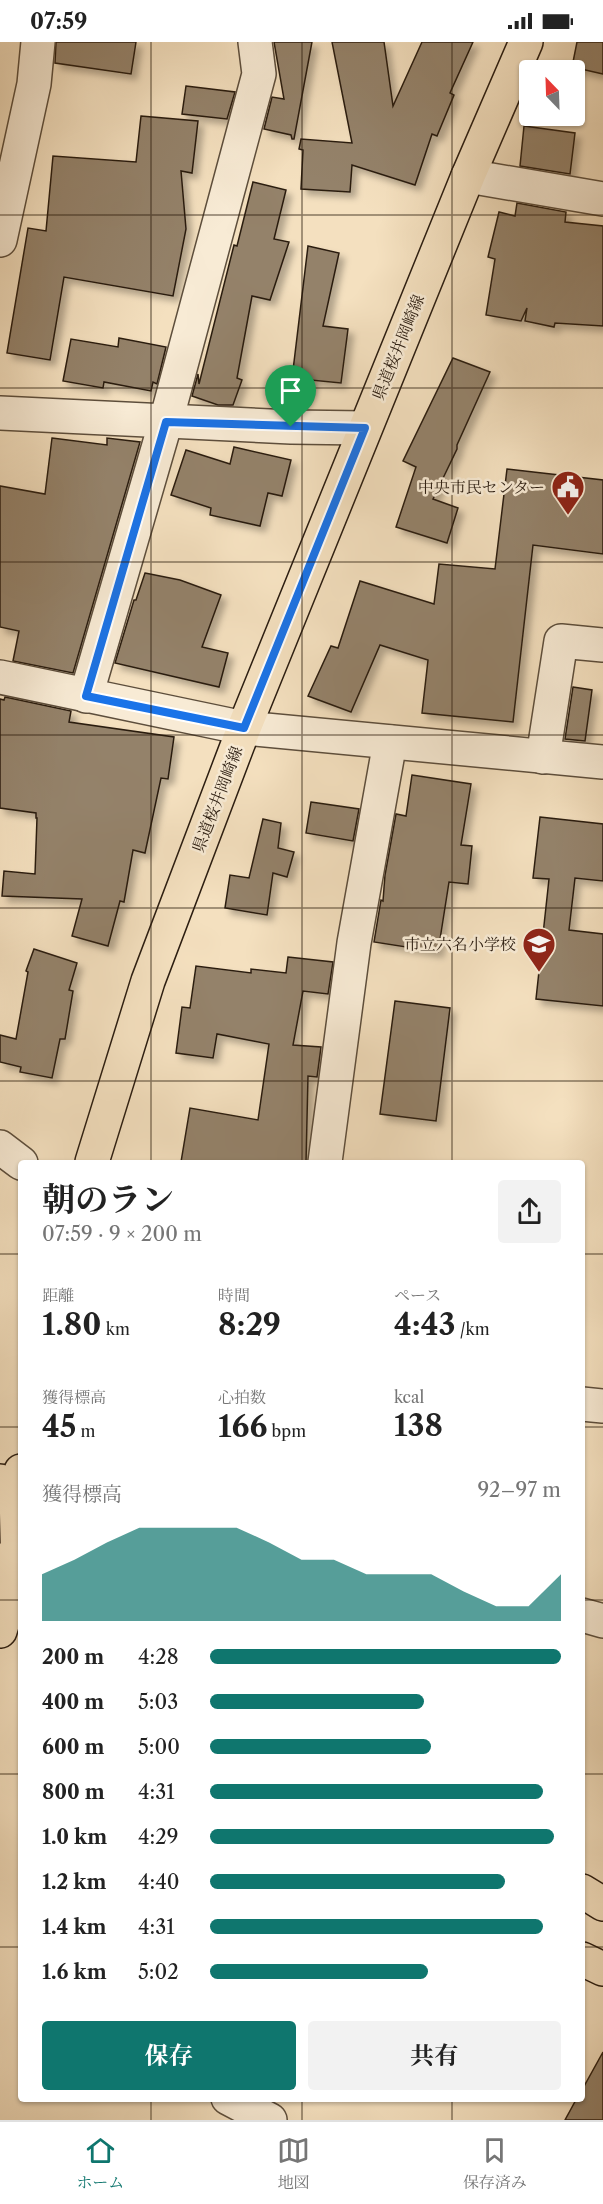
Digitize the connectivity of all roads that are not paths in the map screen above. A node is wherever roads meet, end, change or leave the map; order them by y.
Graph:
1 (38, 42) edge
2 (255, 42) edge
3 (526, 42) edge
4 (8, 171) edge
5 (468, 176) junction
6 (603, 199) edge
7 (0, 240) edge
8 (0, 413) edge
9 (166, 422) junction
10 (365, 428) junction
11 (603, 645) edge
12 (0, 677) edge
13 (86, 696) junction
14 (244, 728) junction
15 (390, 742) junction
16 (543, 757) junction
17 (603, 762) edge
18 (0, 1147) edge
19 (93, 1160) edge
20 (325, 1160) edge
21 (18, 1161) edge
22 (585, 1404) edge
23 (603, 1406) edge
24 (15, 1485) edge
25 (13, 1570) edge
26 (585, 1616) edge
27 (603, 1621) edge
28 (0, 1631) edge
29 (585, 1893) edge
30 (603, 1904) edge
31 (585, 1960) edge
32 (603, 1969) edge
33 (217, 2102) edge
34 (236, 2102) edge
35 (214, 2120) edge
36 (270, 2120) edge

1 - 4 street
2 - 9 street
3 - 5 main road, 県道桜井岡崎線
4 - 7 street
5 - 6 street
5 - 10 main road, 県道桜井岡崎線
8 - 9 street
9 - 10 street
9 - 13 street
10 - 14 main road, 県道桜井岡崎線
11 - 16 street
12 - 13 street
13 - 14 street
14 - 15 street
14 - 19 main road, 県道桜井岡崎線
15 - 16 street
15 - 20 street
16 - 17 street
18 - 21 street
22 - 23 street
24 - 25 main road
25 - 28 main road
26 - 27 street
29 - 30 main road
31 - 32 main road
33 - 35 street
34 - 36 street

